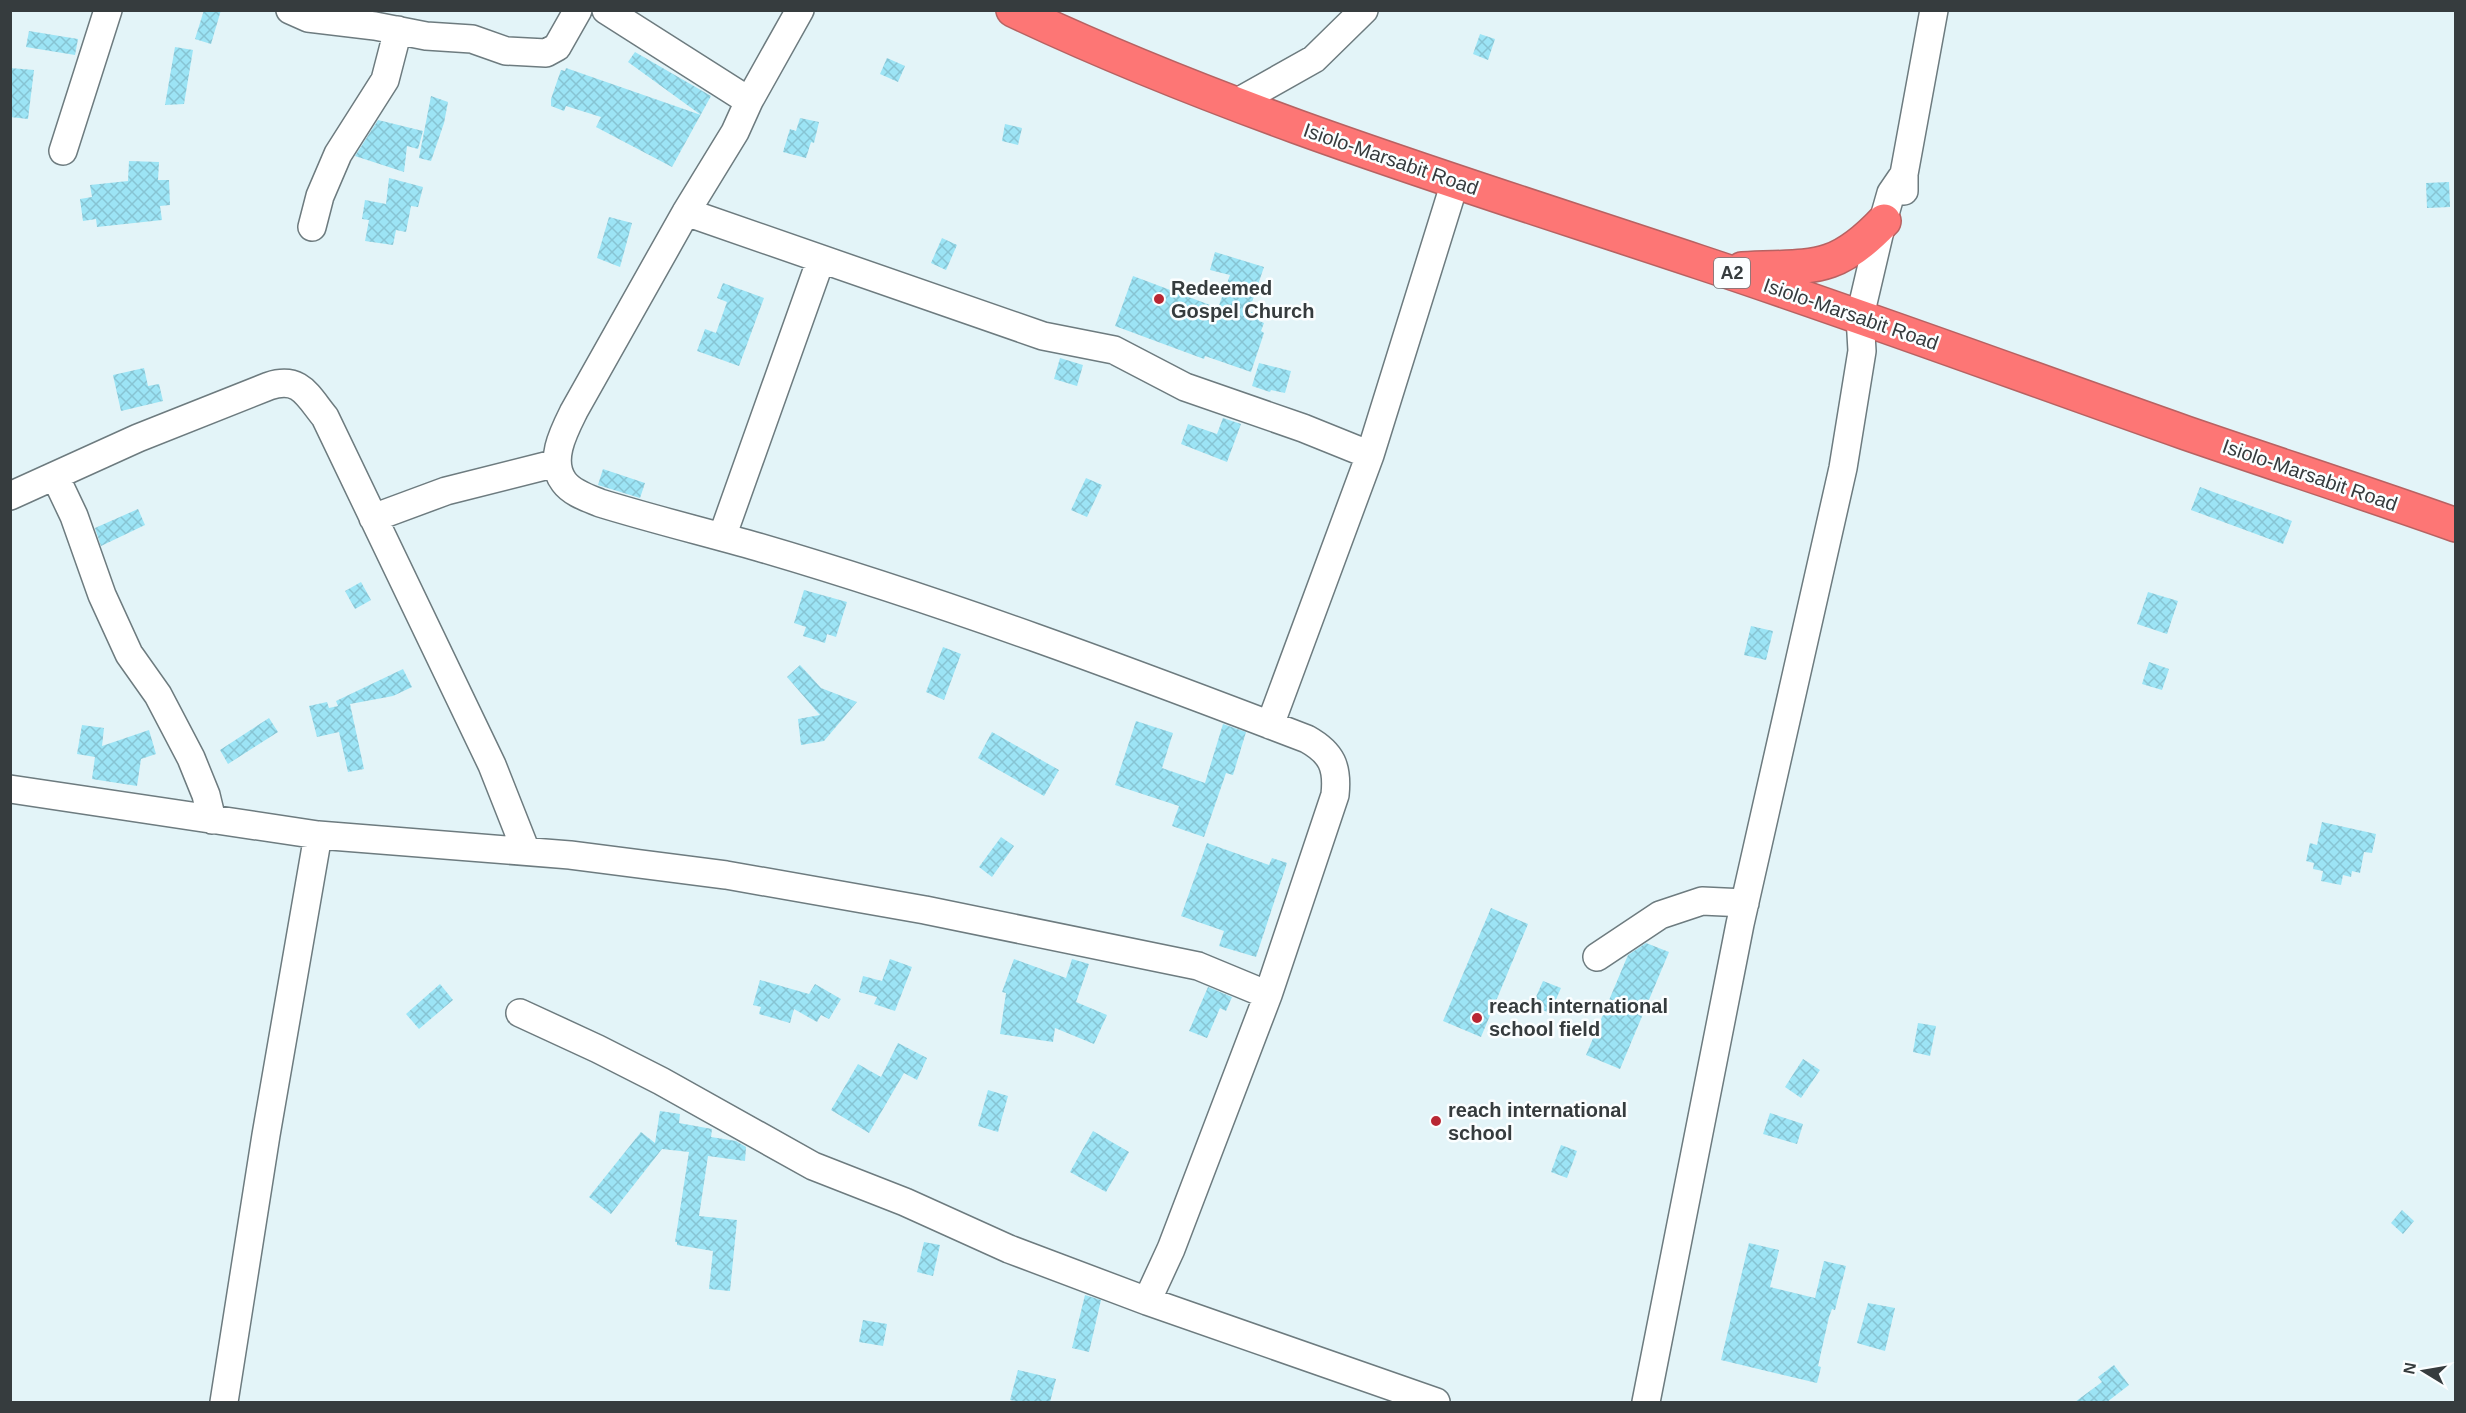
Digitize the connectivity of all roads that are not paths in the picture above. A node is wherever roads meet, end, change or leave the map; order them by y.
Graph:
1 (108, 10) edge
2 (290, 10) edge
3 (578, 10) edge
4 (606, 10) edge
5 (801, 10) edge
6 (1013, 10) edge
7 (1364, 10) edge
8 (1934, 10) edge
9 (398, 30) junction
10 (749, 101) junction
11 (1234, 104) junction
12 (63, 151) dead end
13 (1904, 174) junction
14 (1455, 182) junction
15 (686, 212) junction
16 (1884, 222) junction
17 (312, 227) dead end
18 (821, 259) junction
19 (1722, 270) junction
20 (1868, 319) junction
21 (1370, 455) junction
22 (557, 463) junction
23 (55, 476) junction
24 (10, 496) edge
25 (373, 518) junction
26 (2456, 525) edge
27 (722, 537) junction
28 (1270, 725) junction
29 (10, 789) edge
30 (212, 820) junction
31 (318, 835) junction
32 (526, 852) junction
33 (1745, 903) junction
34 (1598, 957) dead end
35 (1268, 995) junction
36 (520, 1014) dead end
37 (1147, 1301) junction
38 (224, 1402) edge
39 (1436, 1402) edge
40 (1646, 1402) edge

1 - 12 street
2 - 9 street
3 - 9 street
4 - 10 street
5 - 10 street
6 - 11 highway, Isiolo-Marsabit Road / A2
7 - 11 street
8 - 13 street
9 - 17 street
10 - 15 street
11 - 14 highway, Isiolo-Marsabit Road / A2
13 - 16 street
13 - 20 street
14 - 19 highway, Isiolo-Marsabit Road / A2
14 - 21 street
15 - 18 street
15 - 22 street
16 - 19 highway
16 - 20 street
18 - 21 street
18 - 27 street
19 - 20 highway, Isiolo-Marsabit Road / A2
20 - 26 highway, Isiolo-Marsabit Road / A2
20 - 33 street
21 - 28 street
22 - 25 street
22 - 27 street
23 - 24 street
23 - 25 street
23 - 30 street
25 - 32 street
27 - 28 street
28 - 35 street
29 - 30 street
30 - 31 street
31 - 32 street
31 - 38 street
32 - 35 street
33 - 34 street
33 - 40 street
35 - 37 street
36 - 37 street
37 - 39 street

